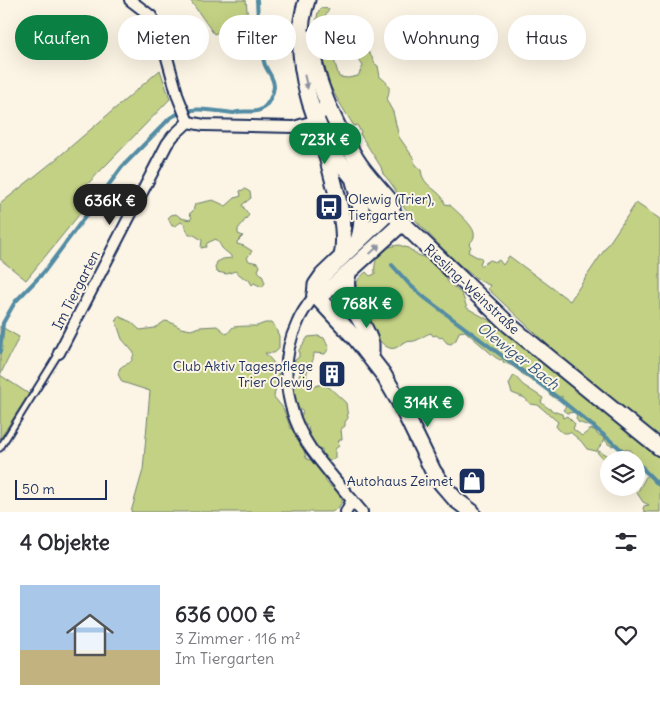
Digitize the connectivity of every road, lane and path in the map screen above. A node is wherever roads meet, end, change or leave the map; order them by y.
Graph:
1 (130, 0) edge
2 (308, 0) edge
3 (325, 99) junction
4 (185, 115) junction
5 (320, 127) junction
6 (354, 180) junction
7 (390, 211) junction
8 (402, 223) junction
9 (358, 241) junction
10 (342, 257) junction
11 (348, 274) junction
12 (315, 295) junction
13 (59, 353) joint
14 (371, 357) junction
15 (0, 448) edge
16 (660, 448) edge
17 (352, 500) junction
18 (346, 512) edge
19 (362, 512) edge
20 (472, 512) edge

1 - 4 street
2 - 3 main road
2 -> 5 main road
3 - 5 street
3 - 7 main road
4 - 5 street
4 - 13 street, Im Tiergarten
5 - 6 main road
5 - 10 main road
6 - 7 main road
6 - 9 main road
7 - 8 main road, Riesling-Weinstraße
7 - 9 main road
11 -> 8 main road
8 - 16 main road, Riesling-Weinstraße
9 - 10 main road
10 - 12 main road
11 - 12 main road
11 - 14 main road
12 - 14 main road
12 - 17 street
13 - 15 lane, Im Tiergarten
14 - 20 main road
17 - 18 street
17 - 19 street

